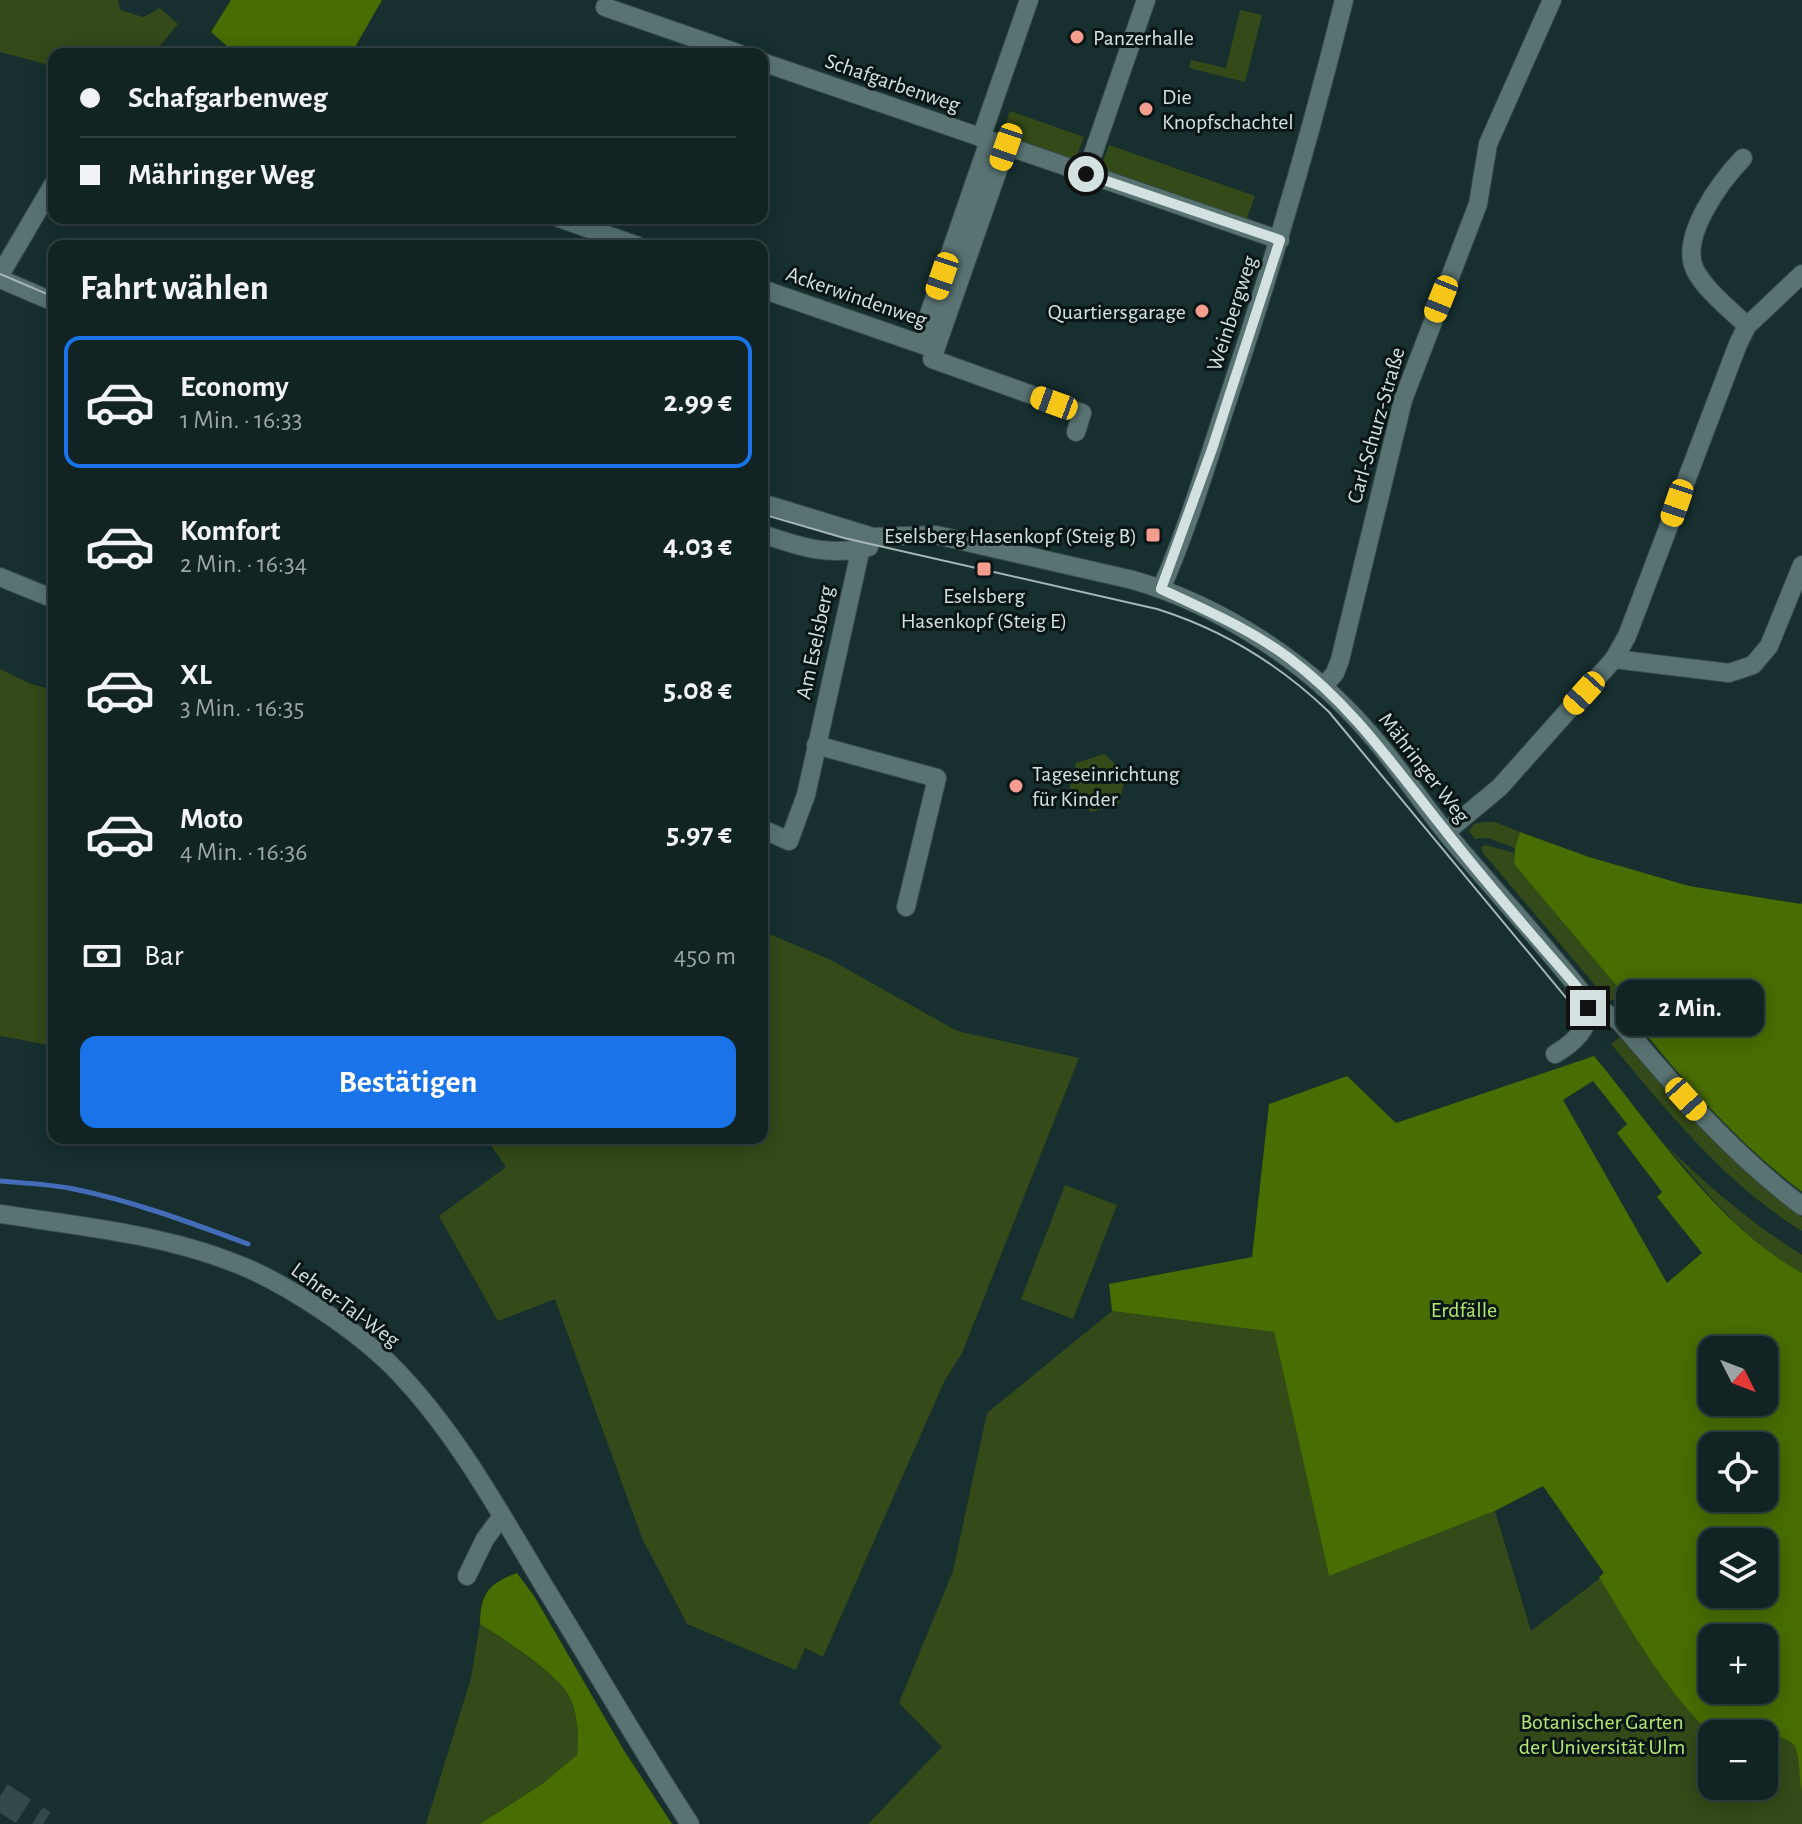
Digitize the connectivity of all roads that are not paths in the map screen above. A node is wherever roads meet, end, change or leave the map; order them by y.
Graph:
1 (1029, 0) edge
2 (1146, 0) edge
3 (1344, 0) edge
4 (1552, 0) edge
5 (605, 7) dead end
6 (723, 48) edge
7 (768, 64) edge
8 (992, 142) junction
9 (1743, 158) dead end
10 (1086, 174) junction
11 (48, 193) edge
12 (576, 224) edge
13 (621, 240) edge
14 (1280, 240) junction
15 (1802, 274) edge
16 (0, 277) edge
17 (768, 291) edge
18 (48, 299) edge
19 (1747, 326) junction
20 (929, 350) junction
21 (1076, 432) dead end
22 (768, 505) edge
23 (768, 536) edge
24 (862, 542) junction
25 (1802, 565) edge
26 (0, 577) edge
27 (1161, 589) junction
28 (48, 597) edge
29 (1614, 659) junction
30 (1323, 687) junction
31 (816, 745) junction
32 (768, 832) edge
33 (1446, 832) junction
34 (906, 907) dead end
35 (1588, 1008) junction
36 (1555, 1054) dead end
37 (1802, 1206) edge
38 (0, 1214) edge
39 (502, 1516) junction
40 (467, 1576) dead end
41 (690, 1824) edge

1 - 8 street
2 - 10 street
3 - 14 street, Weinbergweg
4 - 30 street, Carl-Schurz-Straße
5 - 6 street
7 - 8 street, Schafgarbenweg
8 - 10 street, Schafgarbenweg
8 - 20 street
9 - 19 street
10 - 14 street, Schafgarbenweg
11 - 16 street
12 - 13 street
14 - 27 street, Weinbergweg
15 - 19 street
16 - 18 street
17 - 20 street, Ackerwindenweg
19 - 29 street
20 - 21 street, Ackerwindenweg
22 - 24 street
23 - 24 street, Mähringer Weg
24 - 27 street, Mähringer Weg
24 - 31 street, Am Eselsberg
25 - 29 street
26 - 28 street
27 - 30 street, Mähringer Weg
29 - 33 street
30 - 33 street, Mähringer Weg
31 - 32 street, Am Eselsberg
31 - 34 street
33 - 35 street, Mähringer Weg
35 - 36 street
35 - 37 street
38 - 39 street, Lehrer-Tal-Weg
39 - 40 street
39 - 41 street, Lehrer-Tal-Weg

